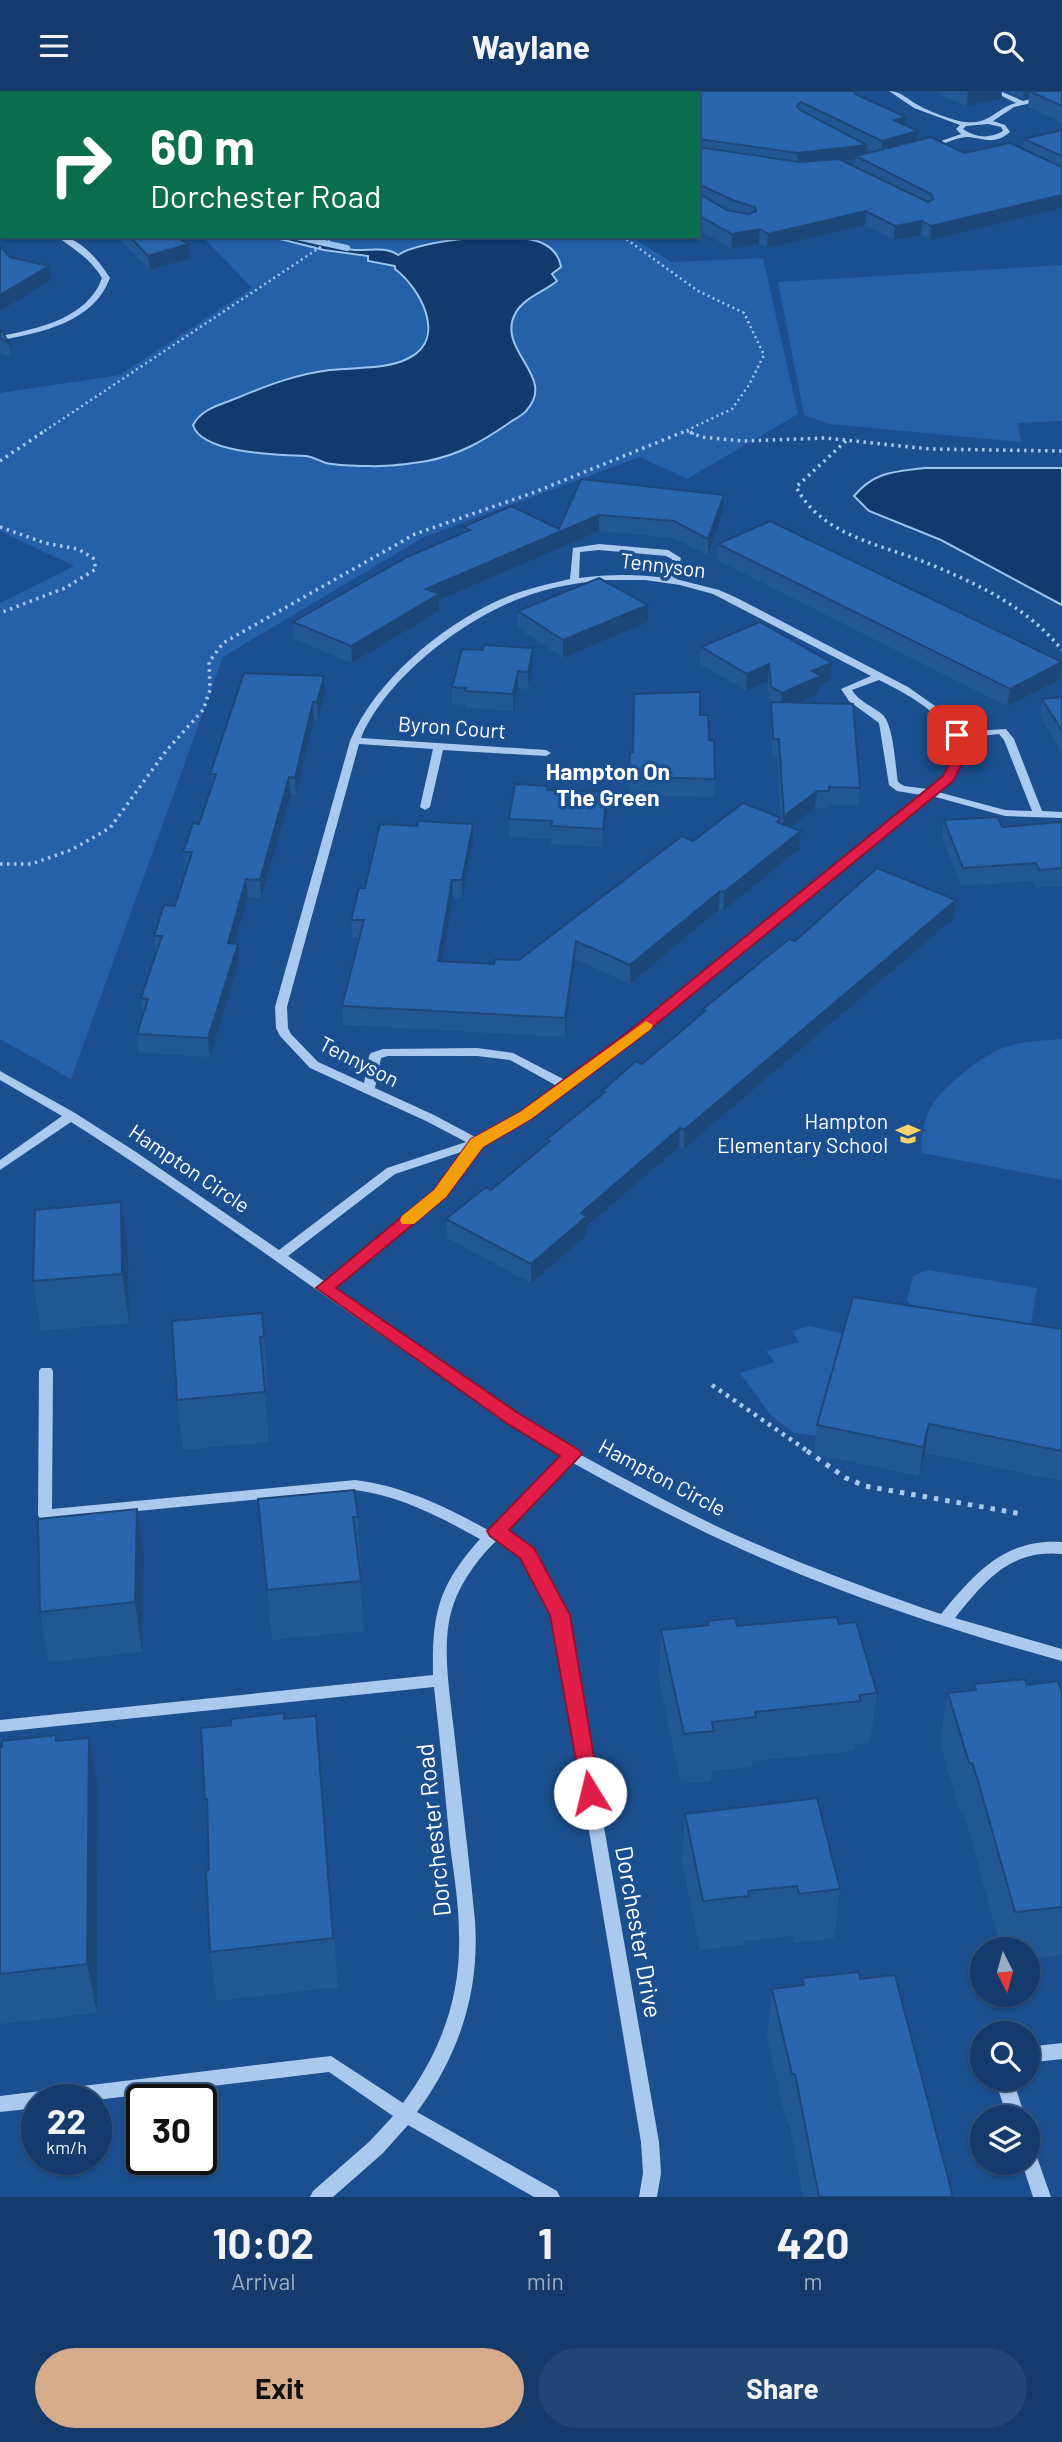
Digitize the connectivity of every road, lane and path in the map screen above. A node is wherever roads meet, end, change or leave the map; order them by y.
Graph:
1 (892, 91) edge
2 (995, 91) edge
3 (1062, 94) edge
4 (1021, 103) junction
5 (988, 122) junction
6 (964, 124) junction
7 (966, 135) junction
8 (918, 150) edge
9 (63, 238) edge
10 (334, 238) edge
11 (625, 238) edge
12 (0, 338) edge
13 (686, 431) junction
14 (846, 441) junction
15 (1062, 451) edge
16 (0, 461) edge
17 (0, 527) edge
18 (574, 581) junction
19 (671, 582) junction
20 (0, 613) edge
21 (1062, 650) edge
22 (879, 677) junction
23 (957, 735) junction
24 (355, 741) junction
25 (439, 746) junction
26 (546, 753) dead end
27 (931, 793) junction
28 (425, 807) dead end
29 (1038, 814) junction
30 (1062, 815) edge
31 (0, 864) edge
32 (0, 1075) edge
33 (566, 1086) junction
34 (369, 1090) junction
35 (71, 1116) junction
36 (477, 1143) junction
37 (0, 1166) edge
38 (279, 1256) junction
39 (324, 1288) junction
40 (46, 1371) dead end
41 (712, 1385) dead end
42 (573, 1454) junction
43 (1022, 1514) dead end
44 (494, 1534) junction
45 (1062, 1548) edge
46 (945, 1620) junction
47 (1062, 1655) edge
48 (441, 1680) junction
49 (0, 1726) edge
50 (1062, 2051) edge
51 (1040, 2054) edge
52 (0, 2104) edge
53 (407, 2115) junction
54 (1034, 2175) edge
55 (319, 2197) edge
56 (551, 2197) edge
57 (648, 2197) edge
58 (1041, 2197) edge

1 - 6 street
2 - 4 street
3 - 4 street
4 - 5 street
5 - 6 street
5 - 7 street
6 - 7 street
7 - 8 street
9 - 12 street
10 - 16 path
11 - 13 path
13 - 14 path
13 - 31 path
14 - 15 path
14 - 21 path
17 - 20 path
18 - 19 street, Tennyson
18 - 19 street
18 - 24 street, Tennyson
19 - 22 street, Tennyson
22 - 23 street, Tennyson
22 - 27 street
23 - 27 street
23 - 29 street
24 - 25 street, Byron Court
24 - 34 street, Tennyson
25 - 26 street, Byron Court
25 - 28 street
27 - 29 street
27 - 33 street
29 - 30 street
32 - 35 street, Hampton Circle
33 - 34 street
33 - 36 street
34 - 36 street, Tennyson
35 - 37 street
35 - 38 street, Hampton Circle
36 - 38 street
36 - 39 street
38 - 39 street, Hampton Circle
39 - 42 street, Hampton Circle
40 - 44 lane
41 - 43 path
42 - 44 street, Dorchester Road
42 - 46 street, Hampton Circle
44 - 48 street, Dorchester Road
44 - 57 street, Dorchester Drive
45 - 46 lane
46 - 47 street, Hampton Circle
48 - 49 street
48 - 53 street, Dorchester Road
50 - 51 street
52 - 53 street
53 - 55 street, Dorchester Road
53 - 56 street
54 - 58 street

